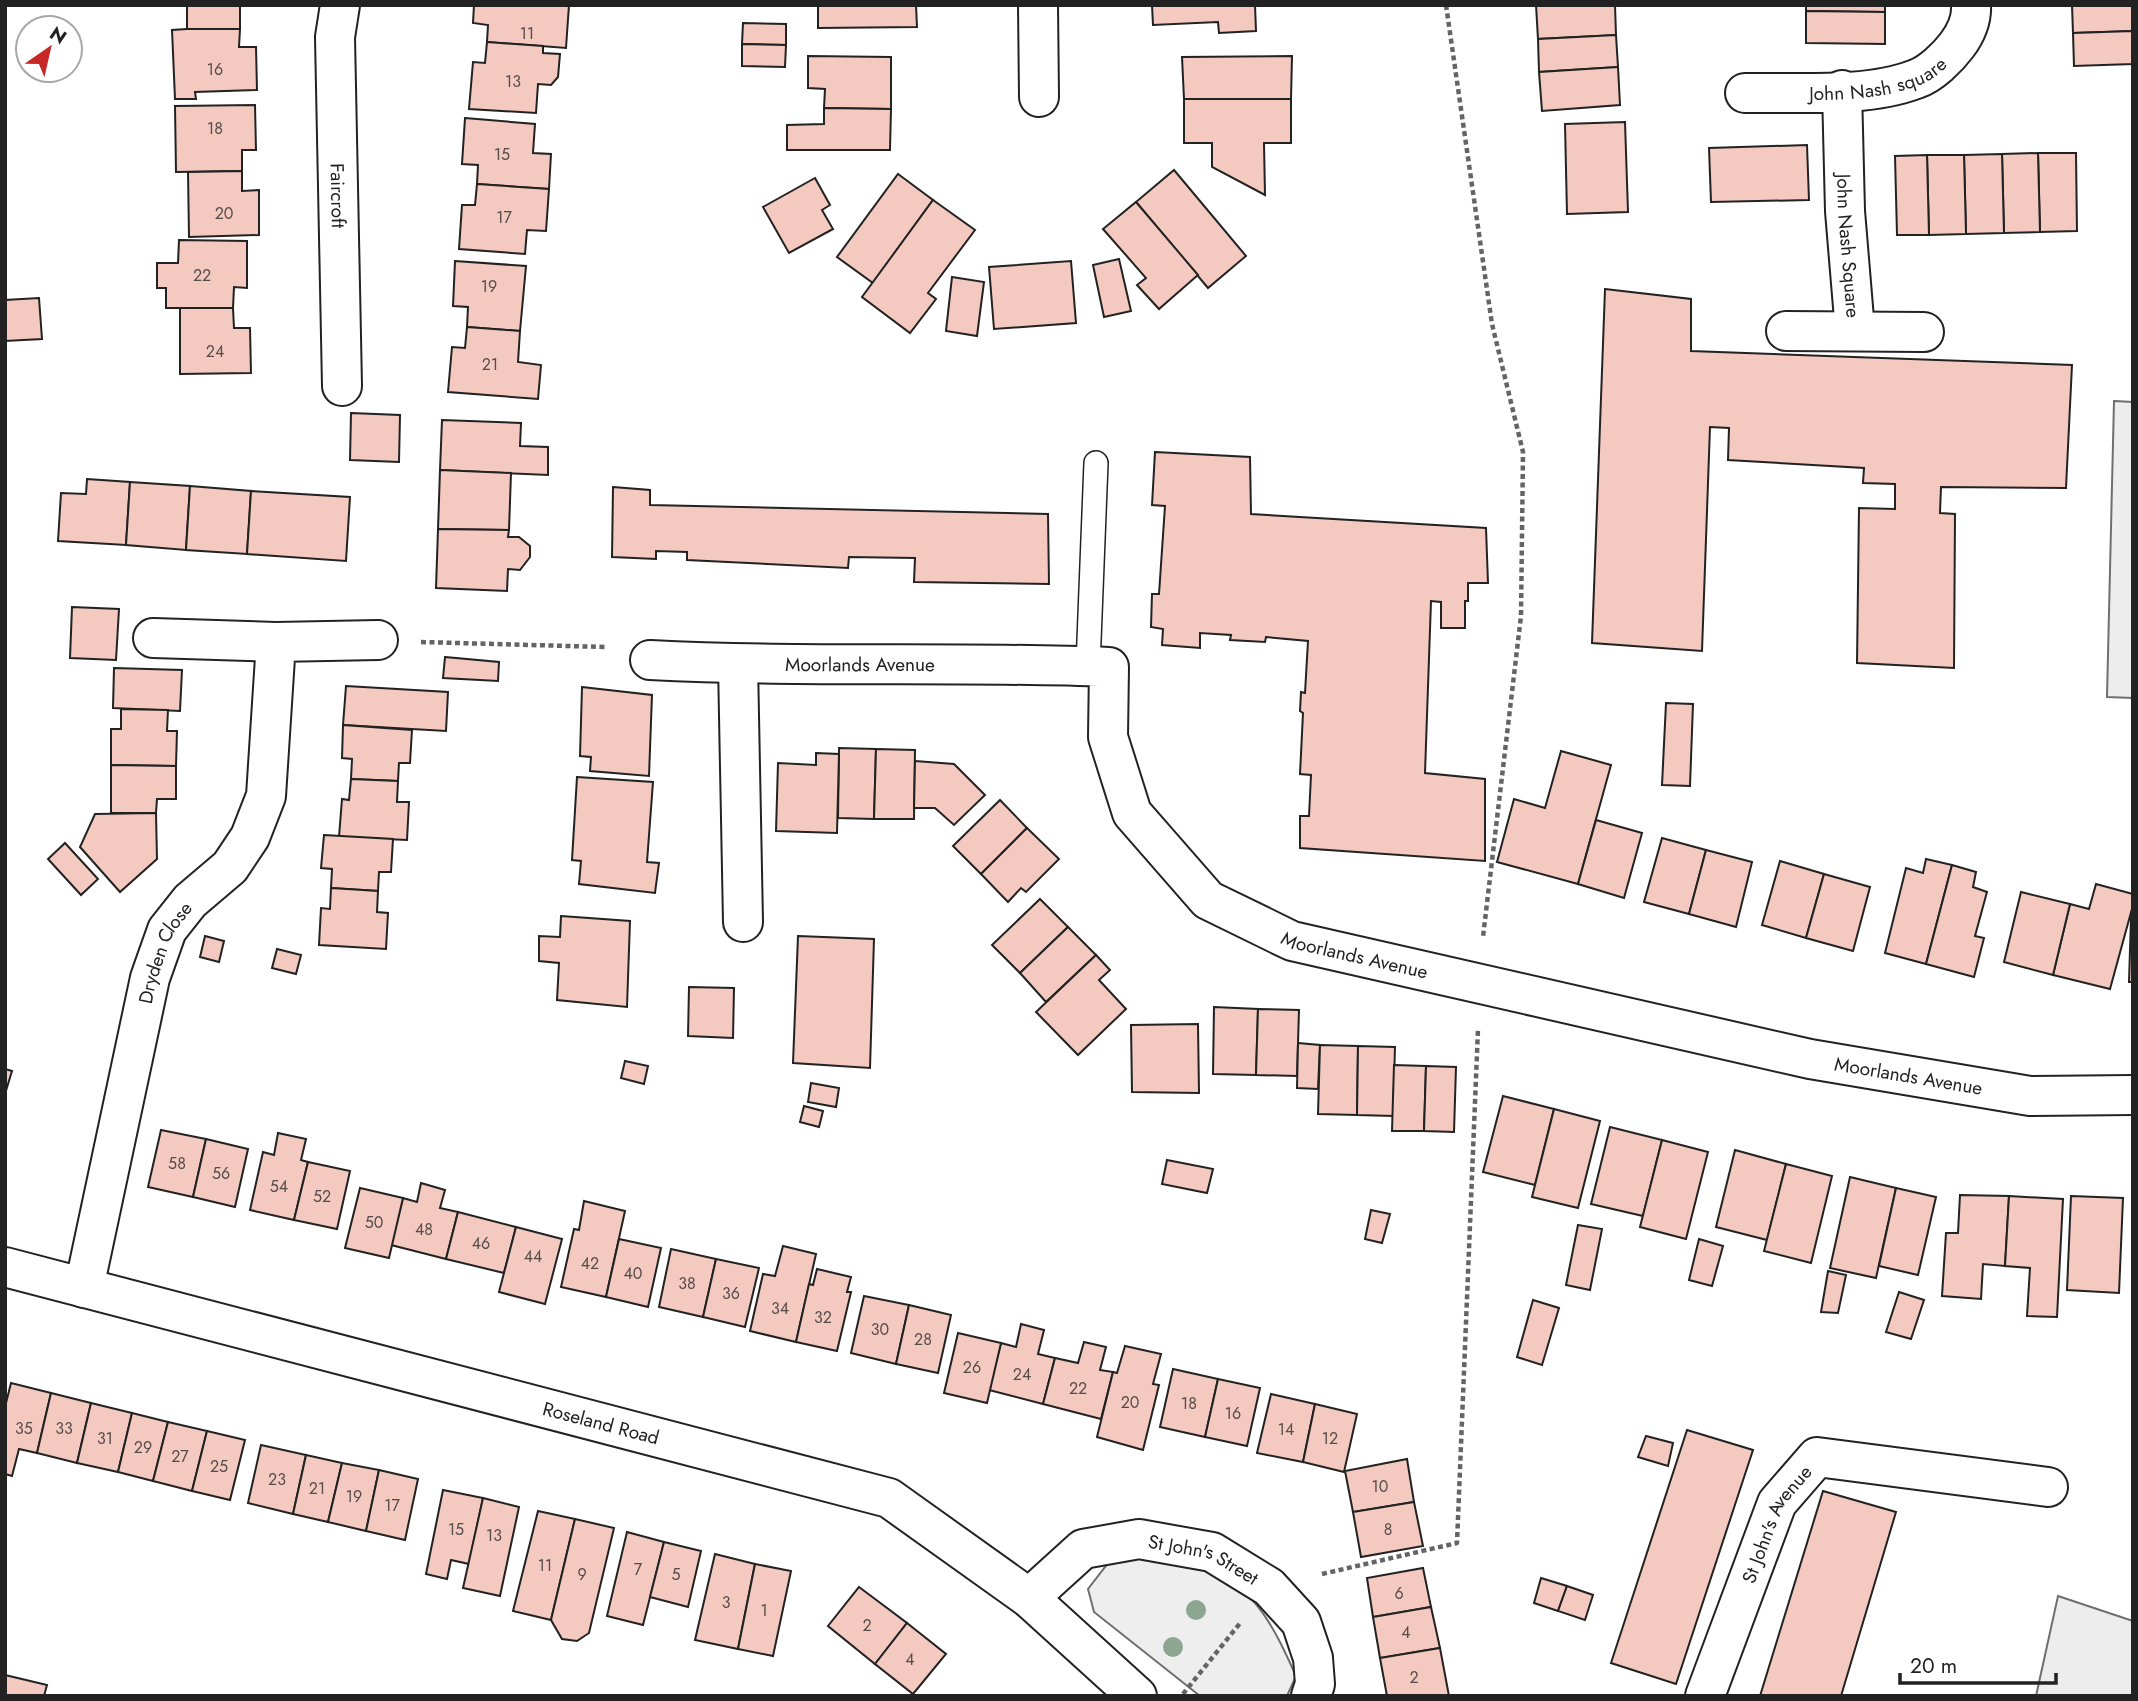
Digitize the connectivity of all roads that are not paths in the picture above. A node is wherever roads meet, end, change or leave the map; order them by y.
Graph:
1 (340, 5) edge
2 (1038, 5) edge
3 (1971, 5) edge
4 (1842, 90) junction
5 (1745, 93) dead end
6 (1039, 97) dead end
7 (1786, 331) dead end
8 (1855, 331) junction
9 (1924, 332) dead end
10 (342, 386) dead end
11 (1097, 463) dead end
12 (153, 638) dead end
13 (378, 640) road end
14 (276, 642) junction
15 (650, 660) road end
16 (738, 664) junction
17 (1088, 666) junction
18 (743, 922) dead end
19 (2133, 1095) edge
20 (5, 1267) edge
21 (84, 1288) junction
22 (2048, 1487) dead end
23 (1029, 1598) junction
24 (1137, 1696) edge
25 (1311, 1696) edge
26 (1704, 1696) edge

1 - 10 street, Faircroft
2 - 6 street
3 - 4 street, John Nash square
4 - 5 street, John Nash square
4 - 8 street, John Nash Square
7 - 8 street, John Nash Square
8 - 9 street, John Nash square
11 - 17 lane
12 - 14 street
13 - 14 street
14 - 21 street, Dryden Close
15 - 16 street, Moorlands Avenue
16 - 17 street, Moorlands Avenue
16 - 18 street
17 - 19 street, Moorlands Avenue
20 - 21 street, Roseland Road
21 - 23 street, Roseland Road
22 - 26 street, St John's Avenue
23 - 24 street, Roseland Road
23 - 25 street, St John's Street

